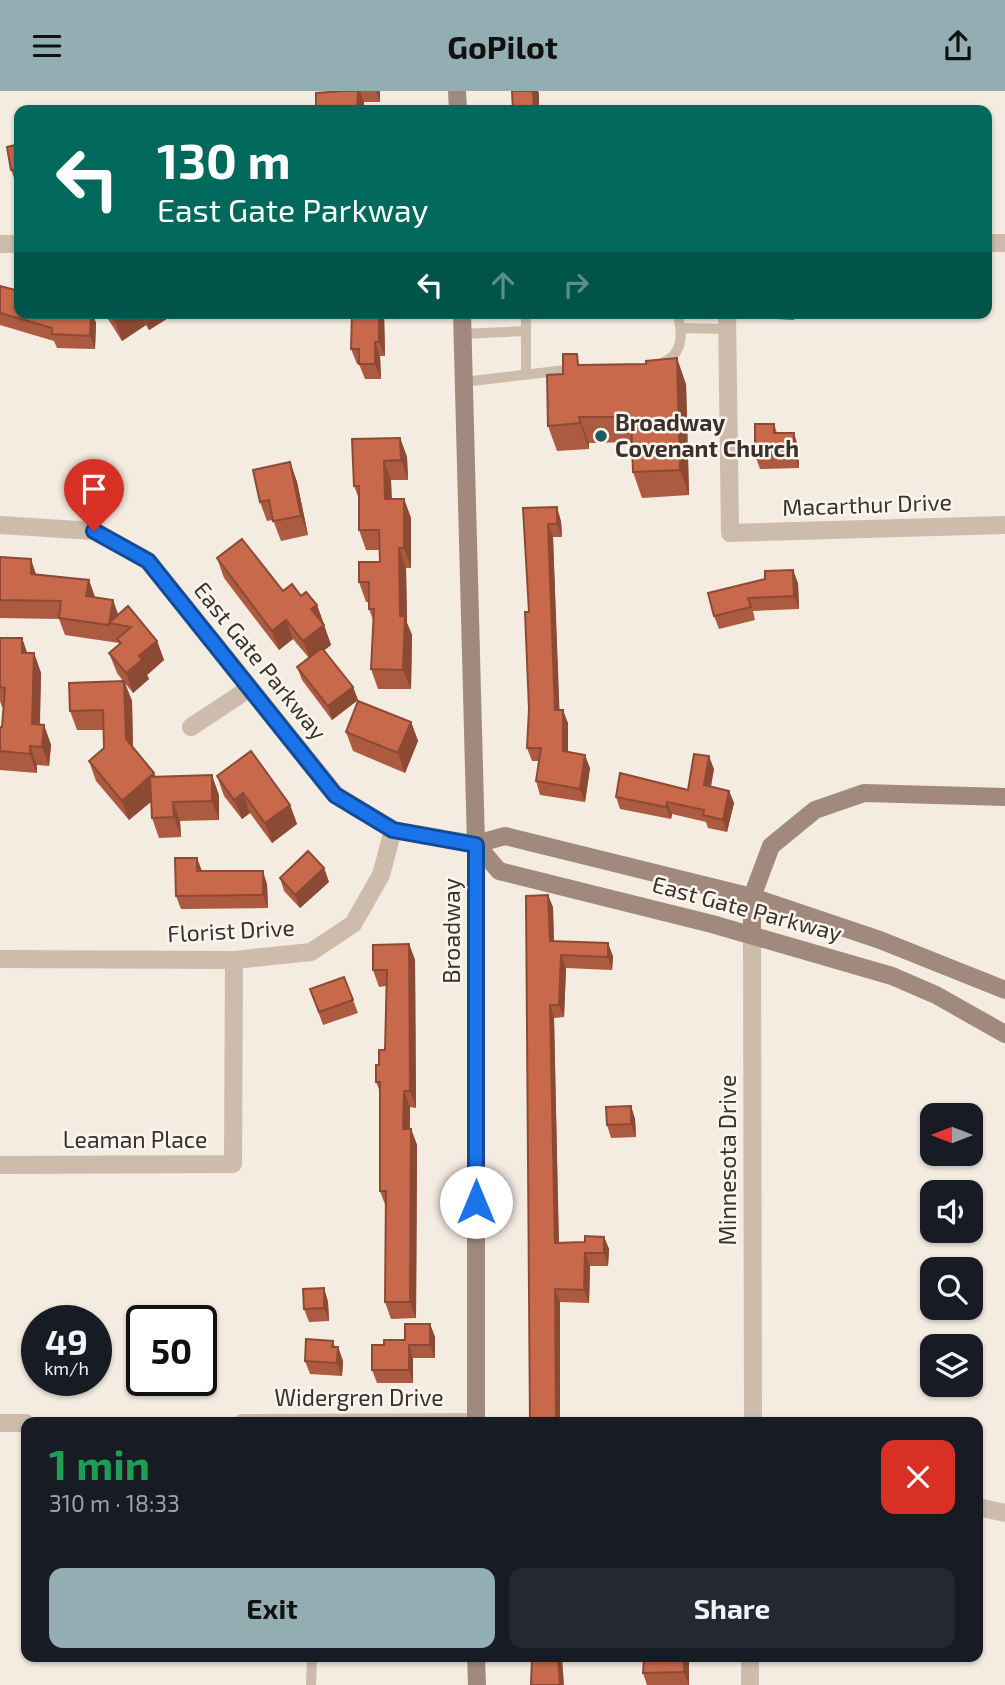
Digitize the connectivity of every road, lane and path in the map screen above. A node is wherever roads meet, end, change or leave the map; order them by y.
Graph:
1 (462, 319) edge
2 (526, 319) edge
3 (679, 319) edge
4 (727, 321) edge
5 (682, 328) junction
6 (526, 331) junction
7 (462, 334) junction
8 (655, 366) edge
9 (588, 369) edge
10 (526, 374) junction
11 (464, 381) junction
12 (0, 525) edge
13 (1005, 525) edge
14 (250, 688) junction
15 (191, 727) dead end
16 (1005, 797) edge
17 (393, 830) junction
18 (476, 845) junction
19 (752, 897) junction
20 (752, 935) junction
21 (0, 959) edge
22 (234, 960) junction
23 (1005, 990) edge
24 (1005, 1034) edge
25 (0, 1165) edge
26 (476, 1417) edge
27 (752, 1417) edge
28 (0, 1423) edge
29 (21, 1423) edge
30 (983, 1508) edge
31 (1005, 1513) edge
32 (312, 1662) edge
33 (476, 1662) edge
34 (750, 1662) edge
35 (311, 1685) edge
36 (477, 1685) edge
37 (750, 1685) edge

1 - 7 street, Broadway
2 - 6 lane
3 - 5 lane
4 - 5 lane
4 - 13 street, Macarthur Drive
5 - 8 lane
6 - 7 lane
6 - 10 lane
7 - 11 street, Broadway
9 - 10 lane
10 - 11 lane
11 - 18 street, Broadway
12 - 14 street, East Gate Parkway
14 - 15 street
14 - 17 street, East Gate Parkway
16 - 19 street
17 - 18 street, East Gate Parkway
17 - 22 street, Florist Drive
18 - 19 street, East Gate Parkway
18 - 20 street, East Gate Parkway
18 - 26 street, Broadway
19 - 20 street, Minnesota Drive
19 - 23 street, East Gate Parkway
20 - 24 street, East Gate Parkway
20 - 27 street, Minnesota Drive
21 - 22 street, Florist Drive
22 - 25 street, Leaman Place
28 - 29 street
30 - 31 street
32 - 35 lane
33 - 36 street
34 - 37 street

